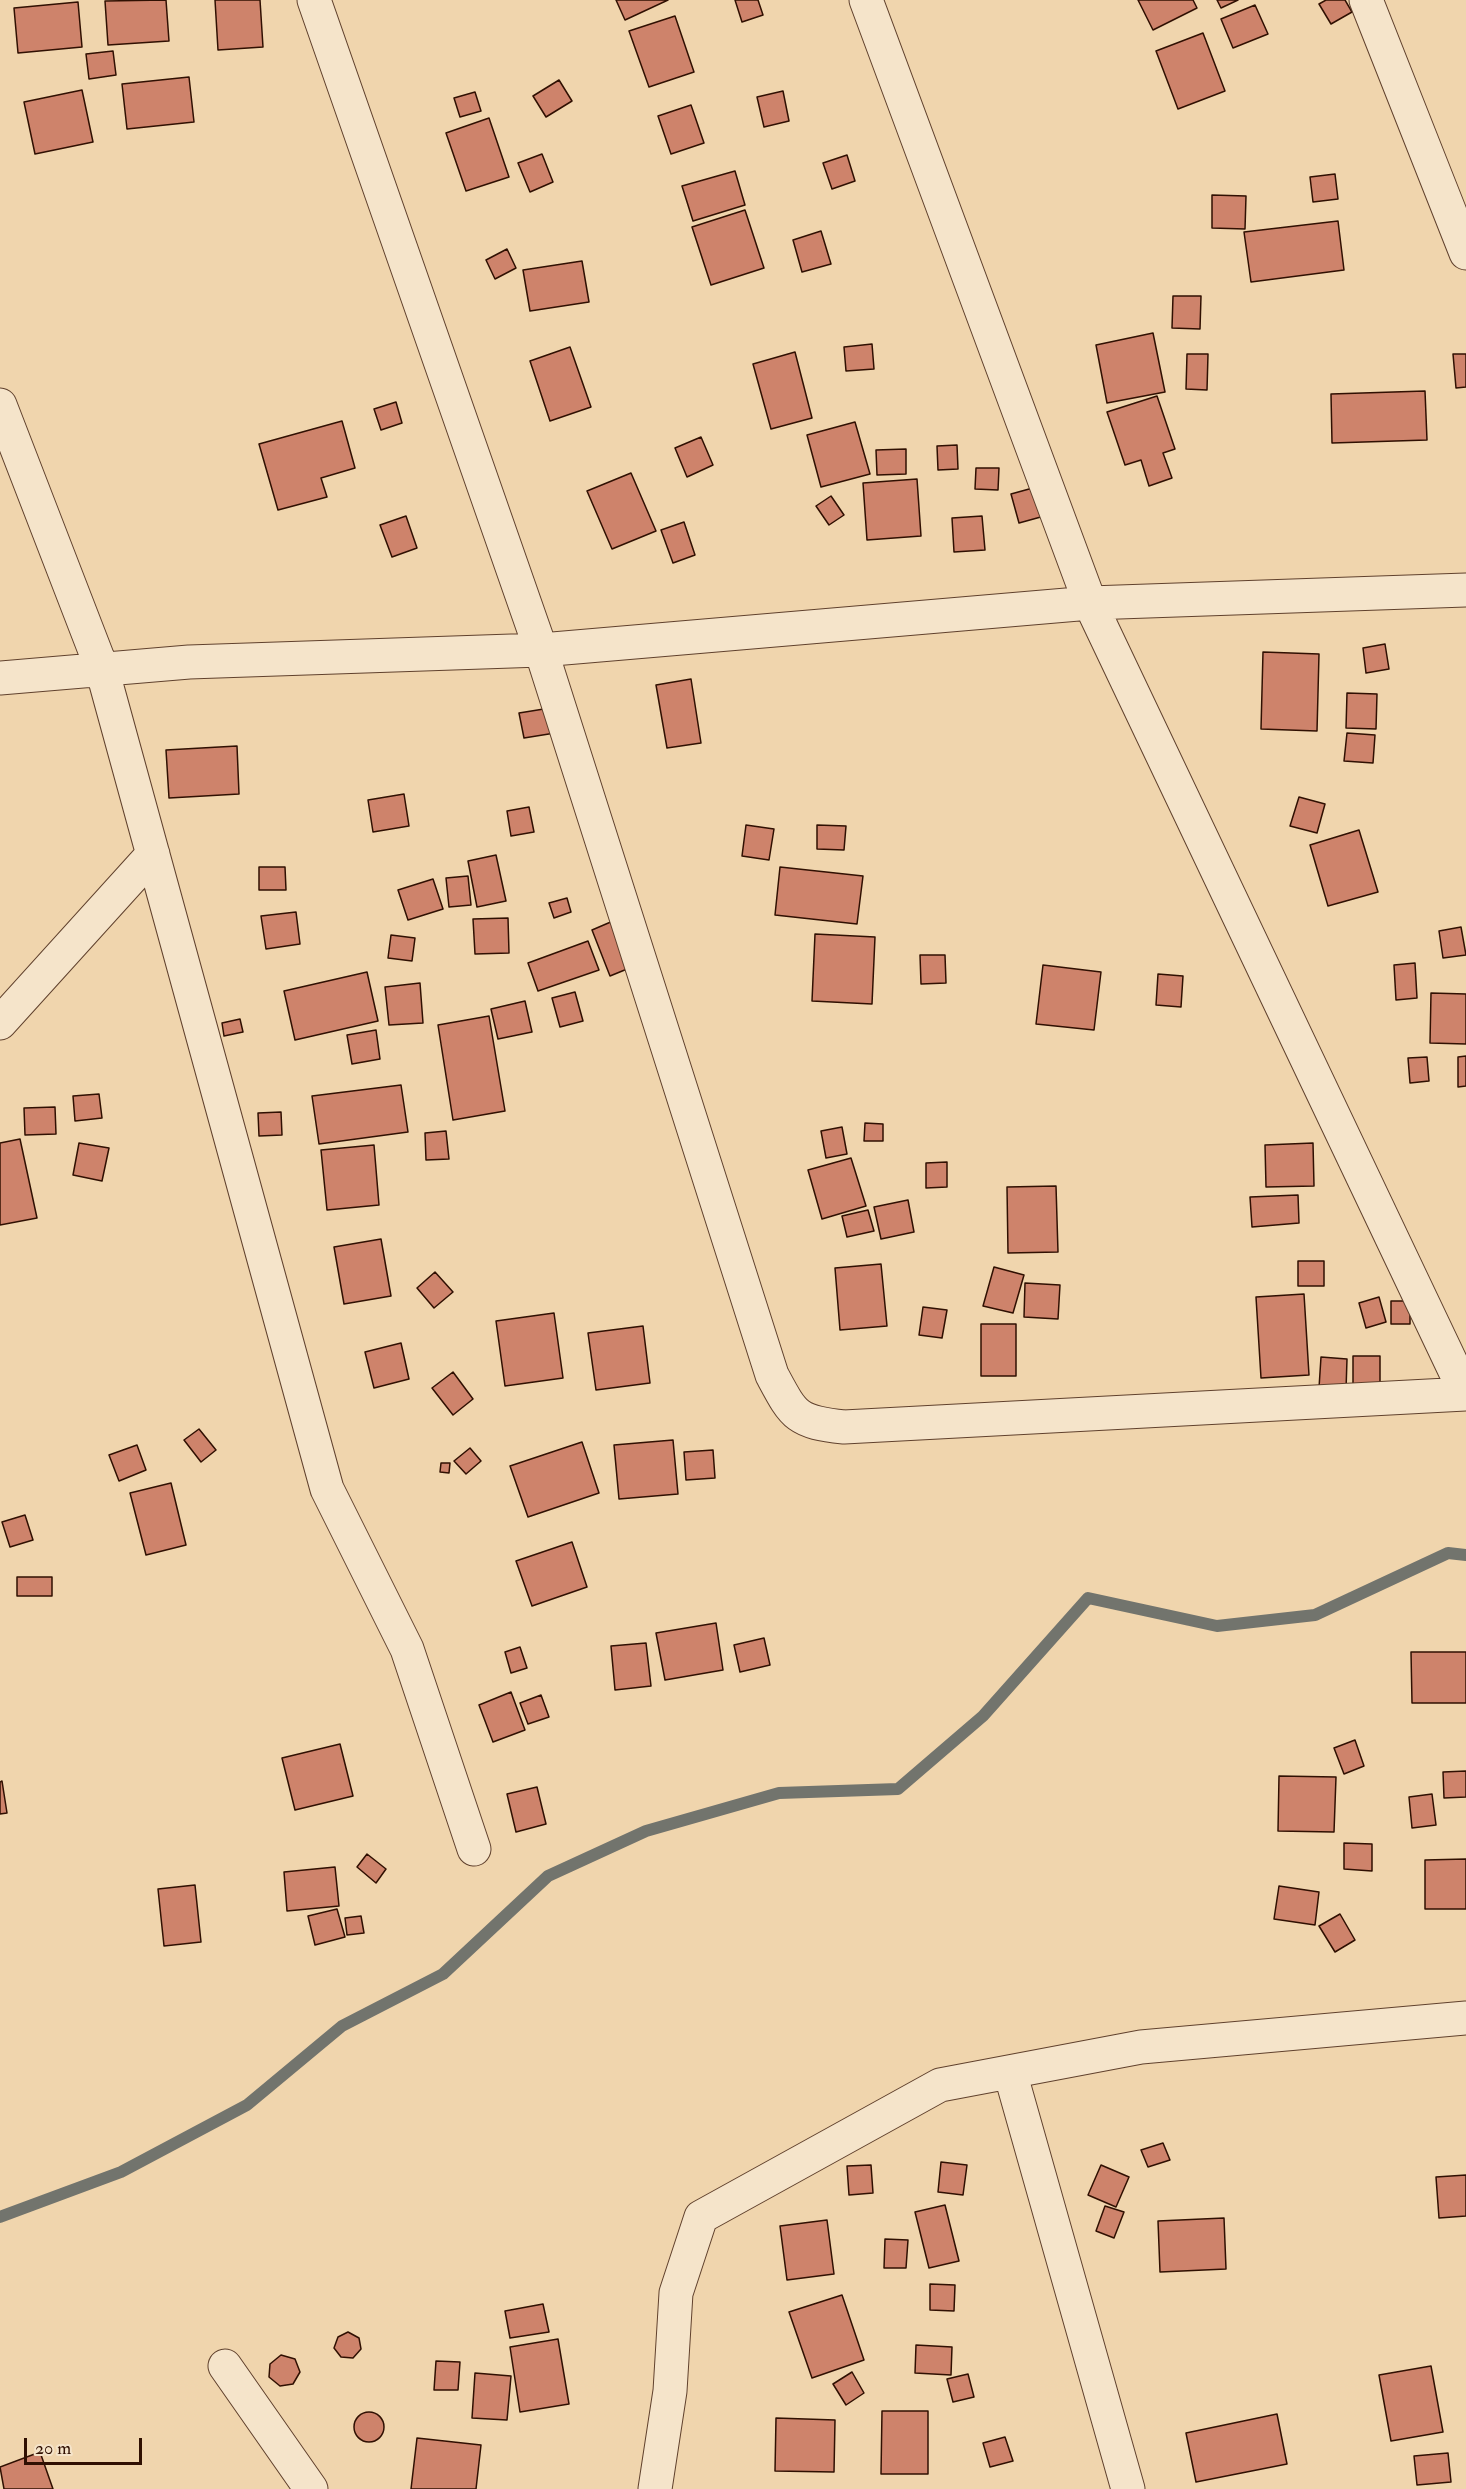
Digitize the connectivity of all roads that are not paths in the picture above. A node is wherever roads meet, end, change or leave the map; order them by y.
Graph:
1 (314, 0) edge
2 (866, 0) edge
3 (1366, 0) edge
4 (1466, 253) edge
5 (0, 405) edge
6 (1466, 590) edge
7 (1090, 603) junction
8 (541, 650) junction
9 (102, 669) junction
10 (0, 678) edge
11 (153, 854) junction
12 (0, 1023) edge
13 (1466, 1394) edge
14 (474, 1849) dead end
15 (1466, 2018) edge
16 (1010, 2072) junction
17 (225, 2366) dead end
18 (311, 2489) edge
19 (655, 2489) edge
20 (1128, 2489) edge

1 - 8 street
2 - 7 street
3 - 4 street
5 - 9 street
6 - 7 street
7 - 8 street
7 - 13 street
8 - 9 street
8 - 13 street
9 - 10 street
9 - 11 street
11 - 12 street
11 - 14 street
15 - 16 street
16 - 19 street
16 - 20 street
17 - 18 street

